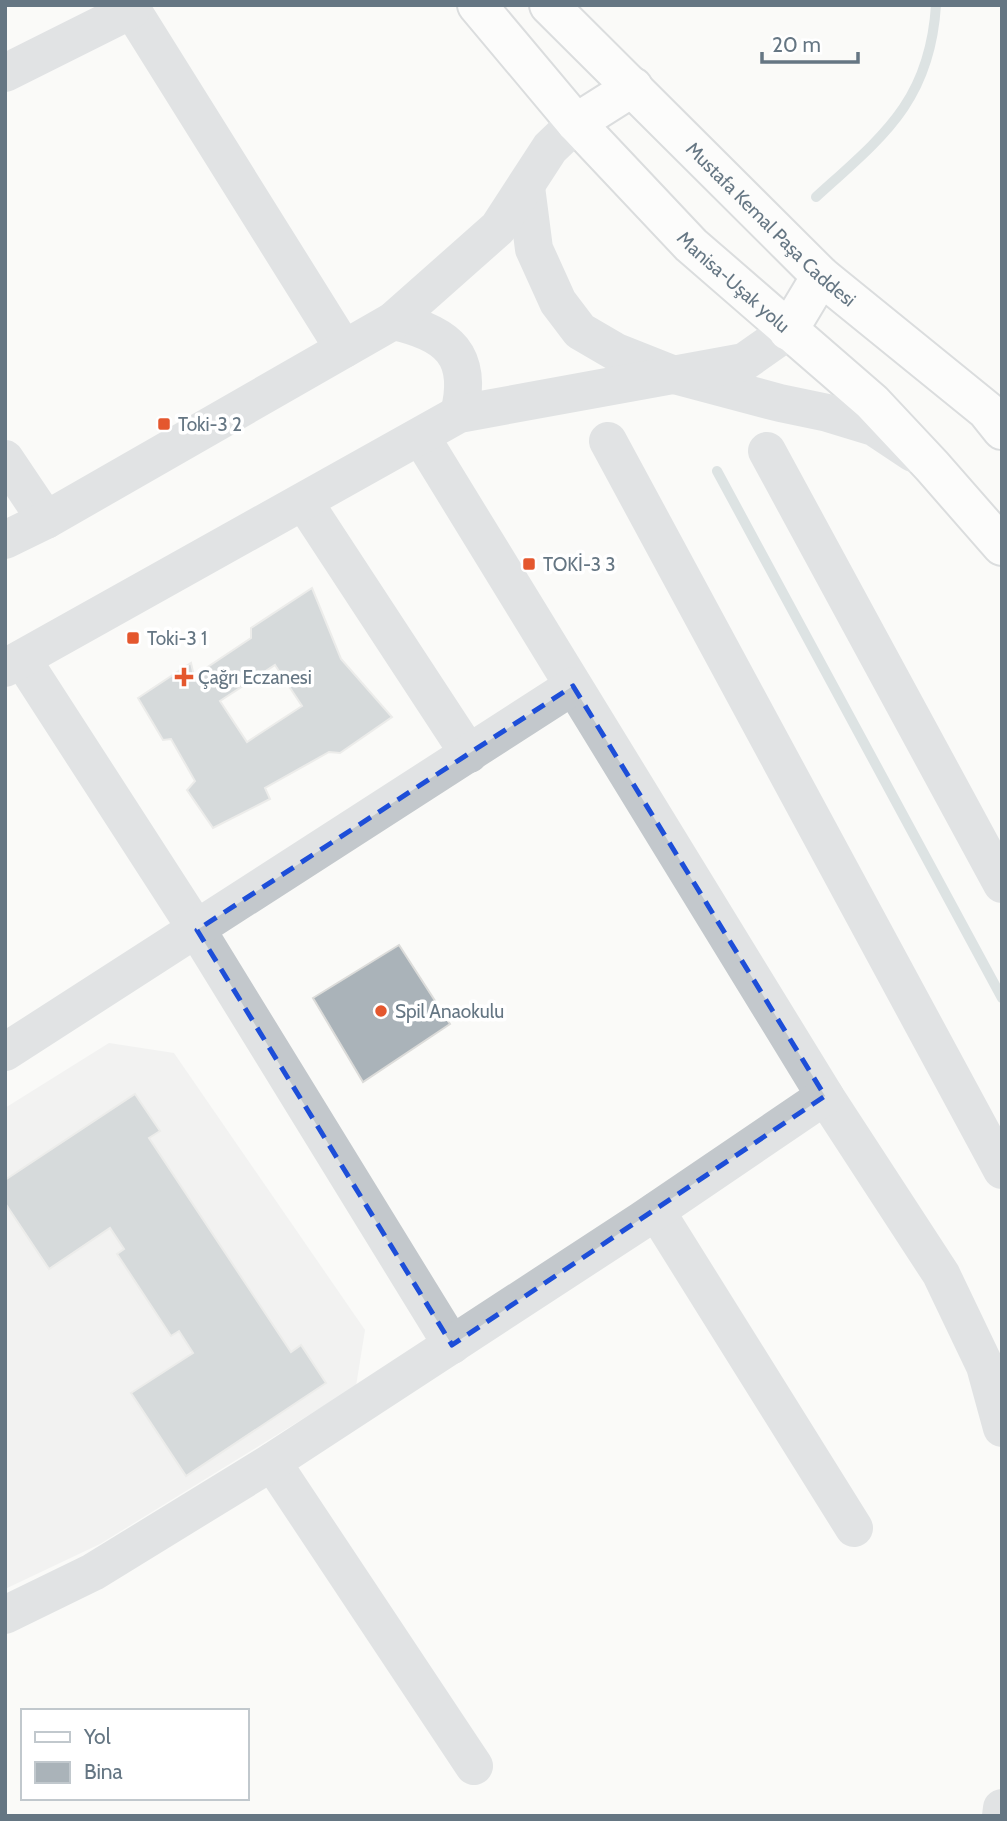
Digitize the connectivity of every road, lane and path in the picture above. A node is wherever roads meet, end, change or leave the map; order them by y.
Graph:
1 (477, 5) edge
2 (549, 5) edge
3 (130, 8) edge
4 (5, 73) edge
5 (633, 88) junction
6 (576, 123) junction
7 (526, 187) junction
8 (821, 276) junction
9 (393, 321) junction
10 (788, 331) junction
11 (344, 349) junction
12 (674, 375) junction
13 (459, 414) junction
14 (1002, 430) edge
15 (421, 437) junction
16 (608, 441) dead end
17 (766, 451) dead end
18 (5, 460) edge
19 (932, 466) junction
20 (304, 502) junction
21 (46, 520) junction
22 (5, 540) edge
23 (1002, 546) edge
24 (14, 663) edge
25 (573, 686) junction
26 (469, 754) junction
27 (1002, 884) edge
28 (197, 930) junction
29 (5, 1052) edge
30 (825, 1096) junction
31 (1002, 1170) edge
32 (656, 1211) junction
33 (452, 1345) junction
34 (1002, 1427) edge
35 (272, 1462) junction
36 (854, 1528) dead end
37 (5, 1615) edge
38 (474, 1766) dead end
39 (1002, 1808) edge
40 (1001, 1816) edge

1 - 6 main road, Manisa-Uşak yolu
2 - 5 main road, Mustafa Kemal Paşa Caddesi
3 - 4 street
3 - 11 street
5 - 6 main road
5 - 8 main road, Mustafa Kemal Paşa Caddesi
6 - 7 street
6 - 10 main road, Manisa-Uşak yolu
7 - 9 street
7 - 12 street
8 - 10 main road
8 - 14 main road, Mustafa Kemal Paşa Caddesi
9 - 11 street
9 - 13 street
10 - 12 street
10 - 19 main road, Manisa-Uşak yolu
11 - 21 street
12 - 13 street
12 - 19 street
13 - 15 street
15 - 20 street
15 - 25 street
16 - 31 street
17 - 27 street
18 - 21 street
19 - 23 main road, Manisa-Uşak yolu
20 - 24 street
20 - 26 street
21 - 22 street
24 - 28 street
25 - 26 street
25 - 30 street
26 - 28 street
28 - 29 street
28 - 33 street
30 - 32 street
30 - 34 street
32 - 33 street
32 - 36 street
33 - 35 street
35 - 37 street
35 - 38 street
39 - 40 street

